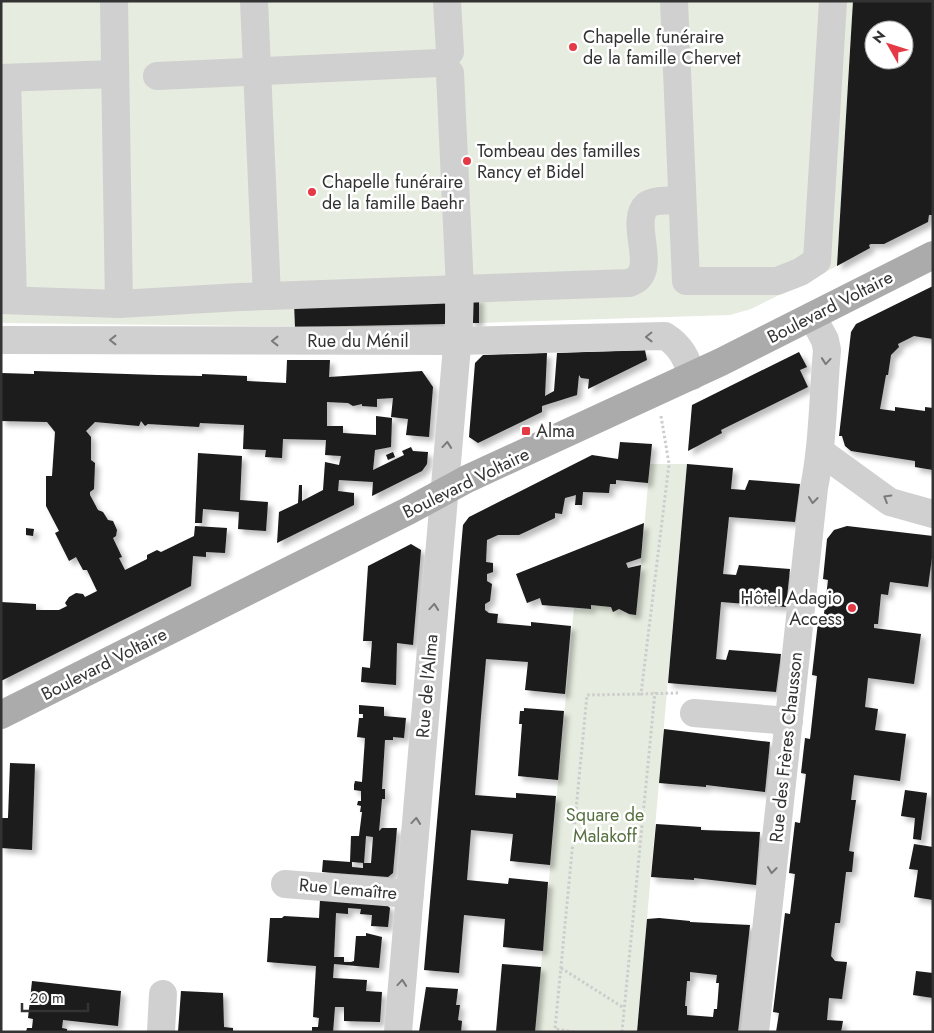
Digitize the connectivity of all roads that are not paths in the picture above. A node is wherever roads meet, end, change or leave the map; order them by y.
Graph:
1 (114, 1) edge
2 (254, 1) edge
3 (447, 1) edge
4 (674, 1) edge
5 (834, 1) edge
6 (446, 63) junction
7 (257, 72) junction
8 (114, 74) junction
9 (157, 76) dead end
10 (4, 78) edge
11 (682, 200) junction
12 (933, 255) edge
13 (460, 289) junction
14 (267, 296) junction
15 (7, 300) edge
16 (119, 304) junction
17 (812, 316) junction
18 (1, 340) edge
19 (457, 341) junction
20 (692, 376) junction
21 (821, 452) junction
22 (443, 492) junction
23 (933, 514) edge
24 (690, 704) road end
25 (1, 715) edge
26 (789, 722) junction
27 (285, 884) dead end
28 (410, 894) junction
29 (163, 994) dead end
30 (161, 1032) edge
31 (398, 1032) edge
32 (754, 1032) edge

1 - 8 street
2 - 7 street
3 - 6 street, Rue de l'Alma
4 - 11 street
5 - 11 street
6 - 7 street
6 - 13 street, Rue de l'Alma
7 - 9 street
7 - 14 street
8 - 10 street
8 - 16 street
10 - 15 street
11 - 13 street
12 - 17 main road, Boulevard Voltaire
13 - 14 street
13 - 19 street, Rue de l'Alma
14 - 16 street
15 - 16 street
17 - 20 main road, Boulevard Voltaire
17 -> 21 street, Rue des Frères Chausson
19 -> 18 street, Rue du Ménil
20 -> 19 street, Rue du Ménil
22 -> 19 street, Rue de l'Alma
20 - 22 main road, Boulevard Voltaire
23 -> 21 street
21 -> 26 street, Rue des Frères Chausson
22 - 25 main road, Boulevard Voltaire
28 -> 22 street, Rue de l'Alma
24 - 26 street
26 -> 32 street, Rue des Frères Chausson
27 - 28 street, Rue Lemaître
31 -> 28 street, Rue de l'Alma
29 - 30 street

